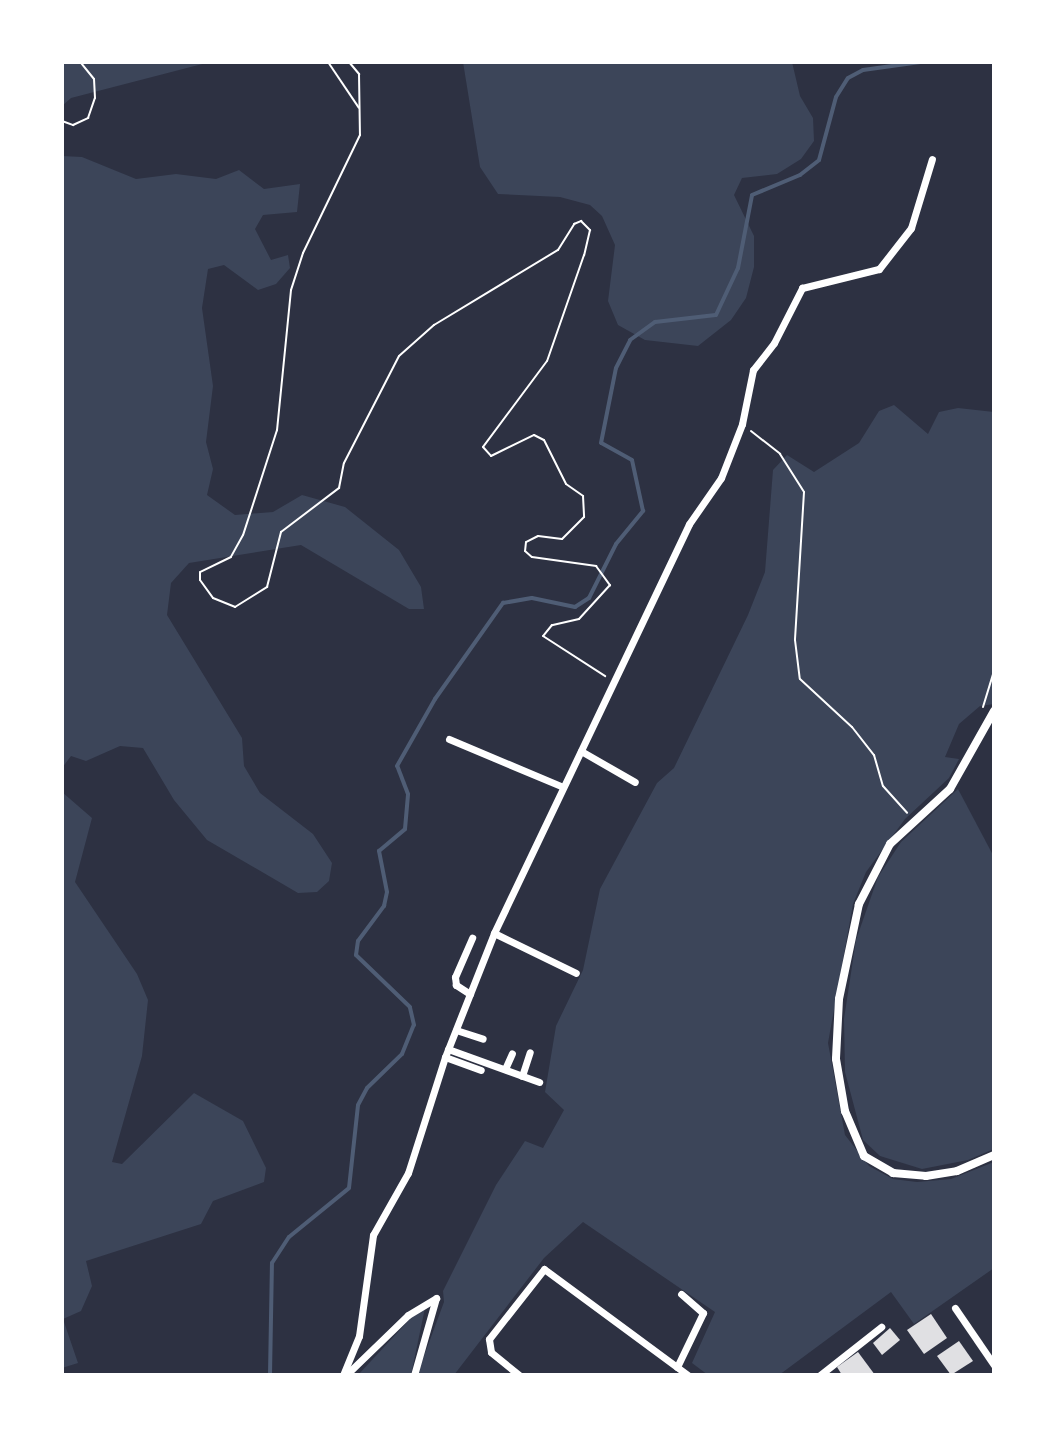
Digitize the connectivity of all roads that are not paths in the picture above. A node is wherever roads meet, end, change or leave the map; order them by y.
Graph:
1 (932, 159) dead end
2 (994, 711) edge
3 (449, 739) dead end
4 (581, 751) junction
5 (635, 782) dead end
6 (561, 786) junction
7 (494, 933) junction
8 (472, 938) dead end
9 (576, 973) dead end
10 (470, 994) junction
11 (456, 1030) junction
12 (483, 1039) dead end
13 (530, 1052) dead end
14 (447, 1053) junction
15 (512, 1053) dead end
16 (505, 1069) junction
17 (481, 1070) dead end
18 (522, 1076) junction
19 (539, 1082) dead end
20 (994, 1155) edge
21 (681, 1294) dead end
22 (955, 1308) dead end
23 (881, 1327) dead end
24 (994, 1365) edge
25 (677, 1367) junction
26 (344, 1375) edge
27 (414, 1375) edge
28 (519, 1375) edge
29 (688, 1375) edge
30 (820, 1375) edge

1 - 4 street
2 - 20 street
3 - 6 street
4 - 5 street
4 - 6 street
6 - 7 street
7 - 9 street
7 - 10 street
8 - 10 street
10 - 11 street
11 - 12 street
11 - 14 street
13 - 18 street
14 - 16 street
14 - 17 street
14 - 26 street
15 - 16 street
16 - 18 street
18 - 19 street
21 - 25 street
22 - 24 street
23 - 30 street
25 - 28 street
25 - 29 street
26 - 27 street

